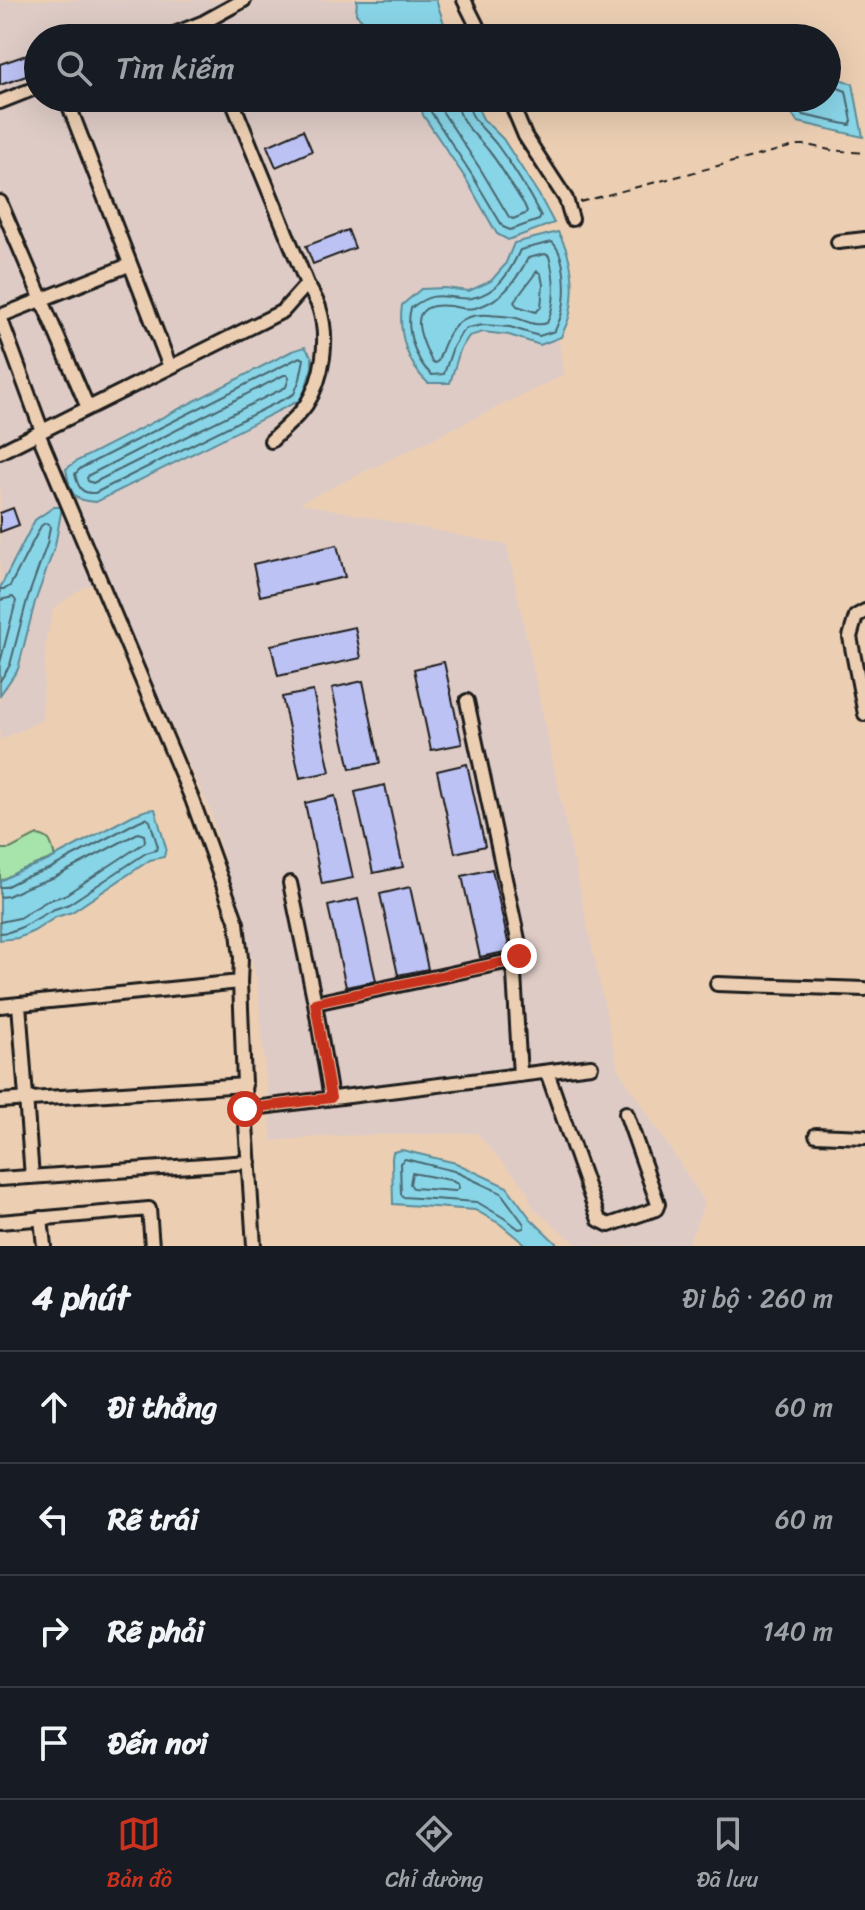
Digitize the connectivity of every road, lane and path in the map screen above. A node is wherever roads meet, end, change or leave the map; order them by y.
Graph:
1 (244, 0) edge
2 (464, 0) edge
3 (204, 22) joint
4 (199, 24) edge
5 (476, 24) edge
6 (24, 93) edge
7 (0, 102) edge
8 (71, 112) edge
9 (237, 112) edge
10 (515, 112) edge
11 (865, 153) edge
12 (0, 202) edge
13 (568, 205) junction
14 (572, 219) dead end
15 (865, 239) edge
16 (838, 242) dead end
17 (129, 265) junction
18 (307, 284) junction
19 (41, 299) junction
20 (0, 317) edge
21 (170, 367) junction
22 (88, 408) junction
23 (40, 432) junction
24 (271, 441) dead end
25 (0, 452) edge
26 (865, 611) edge
27 (467, 701) dead end
28 (865, 714) edge
29 (290, 883) dead end
30 (510, 961) junction
31 (240, 982) junction
32 (717, 984) dead end
33 (865, 989) edge
34 (315, 1003) junction
35 (19, 1004) junction
36 (0, 1006) edge
37 (591, 1066) dead end
38 (547, 1072) junction
39 (520, 1075) junction
40 (245, 1085) junction
41 (331, 1098) junction
42 (25, 1099) junction
43 (0, 1101) edge
44 (245, 1109) junction
45 (626, 1113) dead end
46 (816, 1135) dead end
47 (865, 1137) edge
48 (249, 1162) junction
49 (32, 1177) junction
50 (0, 1179) edge
51 (41, 1218) junction
52 (0, 1222) edge
53 (44, 1246) edge
54 (152, 1246) edge
55 (254, 1246) edge

1 - 3 street
2 - 5 street
3 - 4 street
6 - 7 street
8 - 17 street
9 - 18 street
10 - 13 street
11 - 13 path
12 - 19 street
13 - 14 street
15 - 16 street
17 - 19 street
17 - 21 street
18 - 21 street
18 - 24 street
19 - 20 street
19 - 22 street
20 - 23 street
21 - 22 street
22 - 23 street
23 - 25 street
23 - 31 street
26 - 28 street
27 - 30 street
29 - 34 street
30 - 34 street
30 - 39 street
31 - 35 street
31 - 40 street
32 - 33 street
34 - 41 street
35 - 36 street
35 - 42 street
37 - 38 street
38 - 39 street
38 - 45 street
39 - 41 street
40 - 42 street
40 - 44 street
41 - 44 street
42 - 43 street
42 - 49 street
44 - 48 street
46 - 47 street
48 - 49 street
48 - 55 street
49 - 50 street
51 - 52 street
51 - 53 street
51 - 54 street

